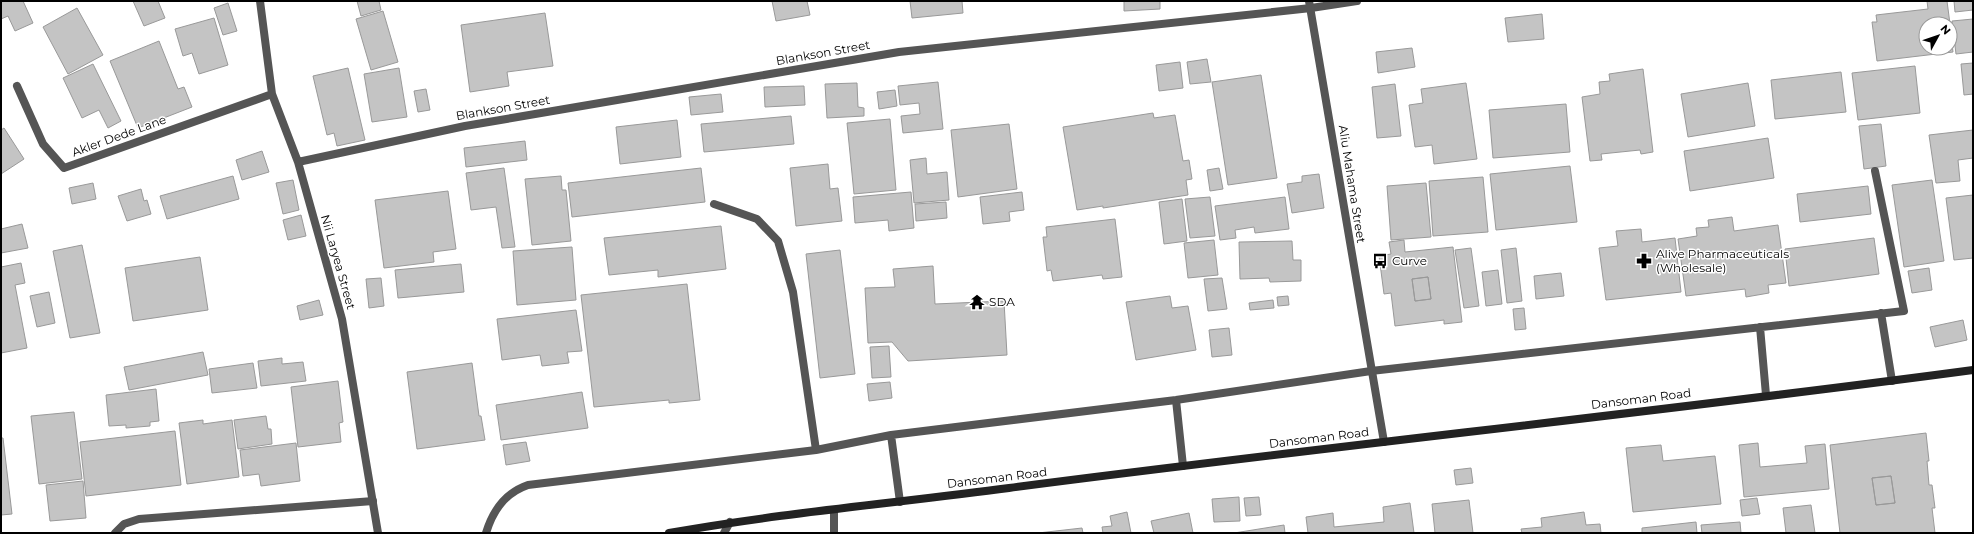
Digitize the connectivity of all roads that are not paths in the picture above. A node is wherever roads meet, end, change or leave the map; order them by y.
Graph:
1 (260, 1) edge
2 (1357, 1) edge
3 (1310, 4) edge
4 (17, 86) dead end
5 (272, 94) junction
6 (298, 162) junction
7 (1875, 171) dead end
8 (714, 204) dead end
9 (1881, 313) junction
10 (1760, 327) junction
11 (1973, 370) edge
12 (1371, 371) junction
13 (1892, 381) junction
14 (1766, 396) junction
15 (1176, 400) junction
16 (891, 435) junction
17 (1384, 442) junction
18 (816, 450) junction
19 (1183, 466) junction
20 (373, 501) junction
21 (900, 502) junction
22 (834, 510) junction
23 (730, 522) junction
24 (115, 533) edge
25 (378, 533) edge
26 (486, 533) edge
27 (669, 533) edge
28 (724, 533) edge
29 (834, 533) edge

1 - 5 street, Nii Laryea Street
2 - 3 street, Blankson Street
3 - 6 street, Blankson Street
3 - 12 street, Aliu Mahama Street
4 - 5 street, Akler Dede Lane
5 - 6 street, Nii Laryea Street
6 - 20 street, Nii Laryea Street
7 - 9 street
8 - 18 street
9 - 10 street
9 - 13 street
10 - 12 street
10 - 14 street
11 - 13 main road, Dansoman Road
12 - 15 street
12 - 17 street, Aliu Mahama Street
13 - 14 main road, Dansoman Road
14 - 17 main road, Dansoman Road
15 - 16 street
15 - 19 street
16 - 18 street
16 - 21 street
17 - 19 main road, Dansoman Road
18 - 26 street
19 - 21 main road, Dansoman Road
20 - 24 street
20 - 25 street, Nii Laryea Street
21 - 22 main road, Dansoman Road
22 - 23 main road, Dansoman Road
22 - 29 street
23 - 27 main road, Dansoman Road
23 - 28 street

